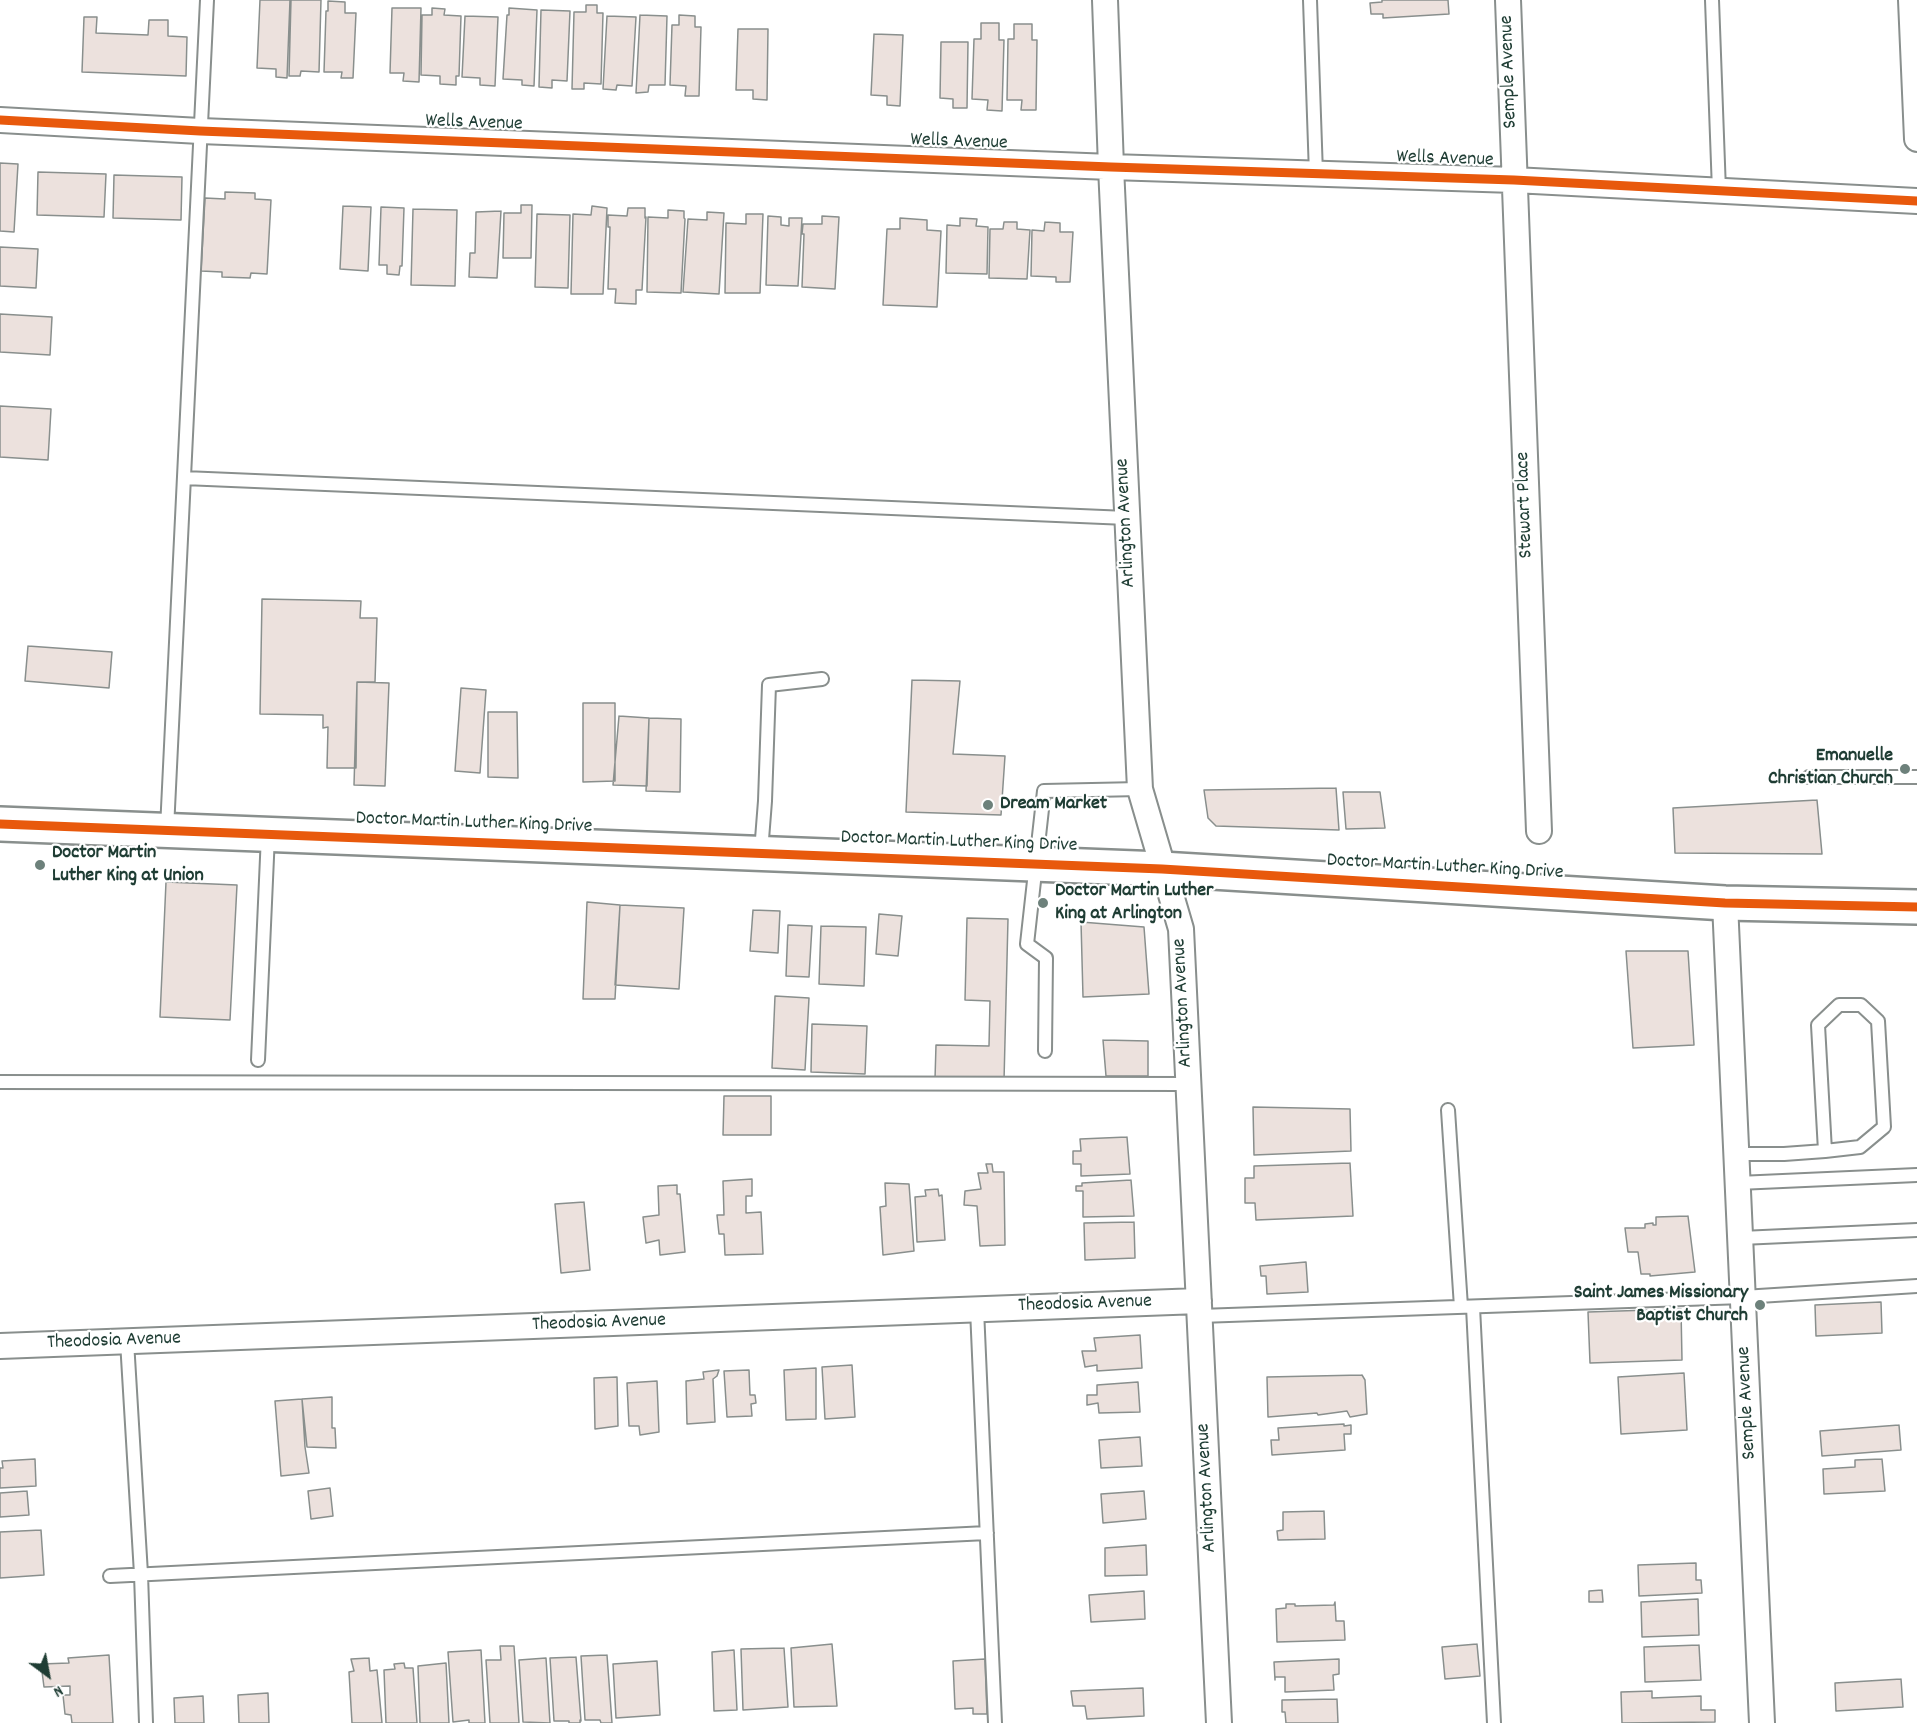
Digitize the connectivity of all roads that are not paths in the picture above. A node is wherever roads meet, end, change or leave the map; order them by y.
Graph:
1 (207, 0) edge
2 (1105, 0) edge
3 (1310, 0) edge
4 (1508, 0) edge
5 (1712, 0) edge
6 (1911, 0) edge
7 (0, 120) edge
8 (200, 131) junction
9 (1917, 139) edge
10 (1110, 167) junction
11 (1316, 174) junction
12 (1514, 180) junction
13 (1719, 191) junction
14 (1917, 201) edge
15 (184, 478) junction
16 (1127, 518) junction
17 (822, 679) dead end
18 (1809, 777) dead end
19 (1917, 777) edge
20 (1140, 789) junction
21 (0, 824) edge
22 (167, 831) junction
23 (1539, 831) dead end
24 (268, 833) junction
25 (761, 854) junction
26 (1036, 864) junction
27 (1162, 869) junction
28 (1725, 903) junction
29 (1917, 907) edge
30 (1045, 1050) dead end
31 (258, 1060) dead end
32 (0, 1082) edge
33 (1188, 1084) junction
34 (1448, 1110) dead end
35 (1825, 1151) junction
36 (1737, 1154) junction
37 (1917, 1176) edge
38 (1738, 1182) junction
39 (1917, 1230) edge
40 (1741, 1238) junction
41 (1917, 1286) edge
42 (1743, 1297) junction
43 (1467, 1307) junction
44 (976, 1309) junction
45 (1200, 1309) junction
46 (127, 1341) junction
47 (0, 1346) edge
48 (987, 1533) junction
49 (141, 1574) junction
50 (110, 1576) dead end
51 (146, 1723) edge
52 (995, 1723) edge
53 (1219, 1723) edge
54 (1494, 1723) edge
55 (1762, 1723) edge

1 - 8 lane
2 - 10 street, Arlington Avenue
3 - 11 lane
4 - 12 street, Semple Avenue
5 - 13 lane
6 - 9 street
7 - 8 street, Wells Avenue
8 - 10 street, Wells Avenue
8 - 15 lane
10 - 11 street, Wells Avenue
10 - 16 street, Arlington Avenue
11 - 12 street, Wells Avenue
12 - 13 street, Wells Avenue
12 - 23 street, Stewart Place
13 - 14 street, Wells Avenue
15 - 16 lane
15 - 22 lane
16 - 20 street, Arlington Avenue
17 - 25 lane
18 - 19 lane
20 - 26 lane
20 - 27 street, Arlington Avenue
21 - 22 main road, Doctor Martin Luther King Drive
22 - 24 main road, Doctor Martin Luther King Drive
24 - 25 main road, Doctor Martin Luther King Drive
24 - 31 lane
25 - 26 main road, Doctor Martin Luther King Drive
26 - 27 main road, Doctor Martin Luther King Drive
26 - 30 lane
27 - 28 main road, Doctor Martin Luther King Drive
27 - 33 street, Arlington Avenue
28 - 29 main road, Doctor Martin Luther King Drive
28 - 36 street, Semple Avenue
32 - 33 lane
33 - 45 street, Arlington Avenue
34 - 43 lane
35 - 35 lane
35 - 36 lane
36 - 38 street, Semple Avenue
37 - 38 lane
38 - 40 street, Semple Avenue
39 - 40 lane
40 - 42 street, Semple Avenue
41 - 42 lane
42 - 43 lane
42 - 55 street, Semple Avenue
43 - 45 lane
43 - 54 lane
44 - 45 street, Theodosia Avenue
44 - 46 street, Theodosia Avenue
44 - 48 lane
45 - 53 street, Arlington Avenue
46 - 47 street, Theodosia Avenue
46 - 49 lane
48 - 49 lane
48 - 52 lane
49 - 50 lane
49 - 51 lane

